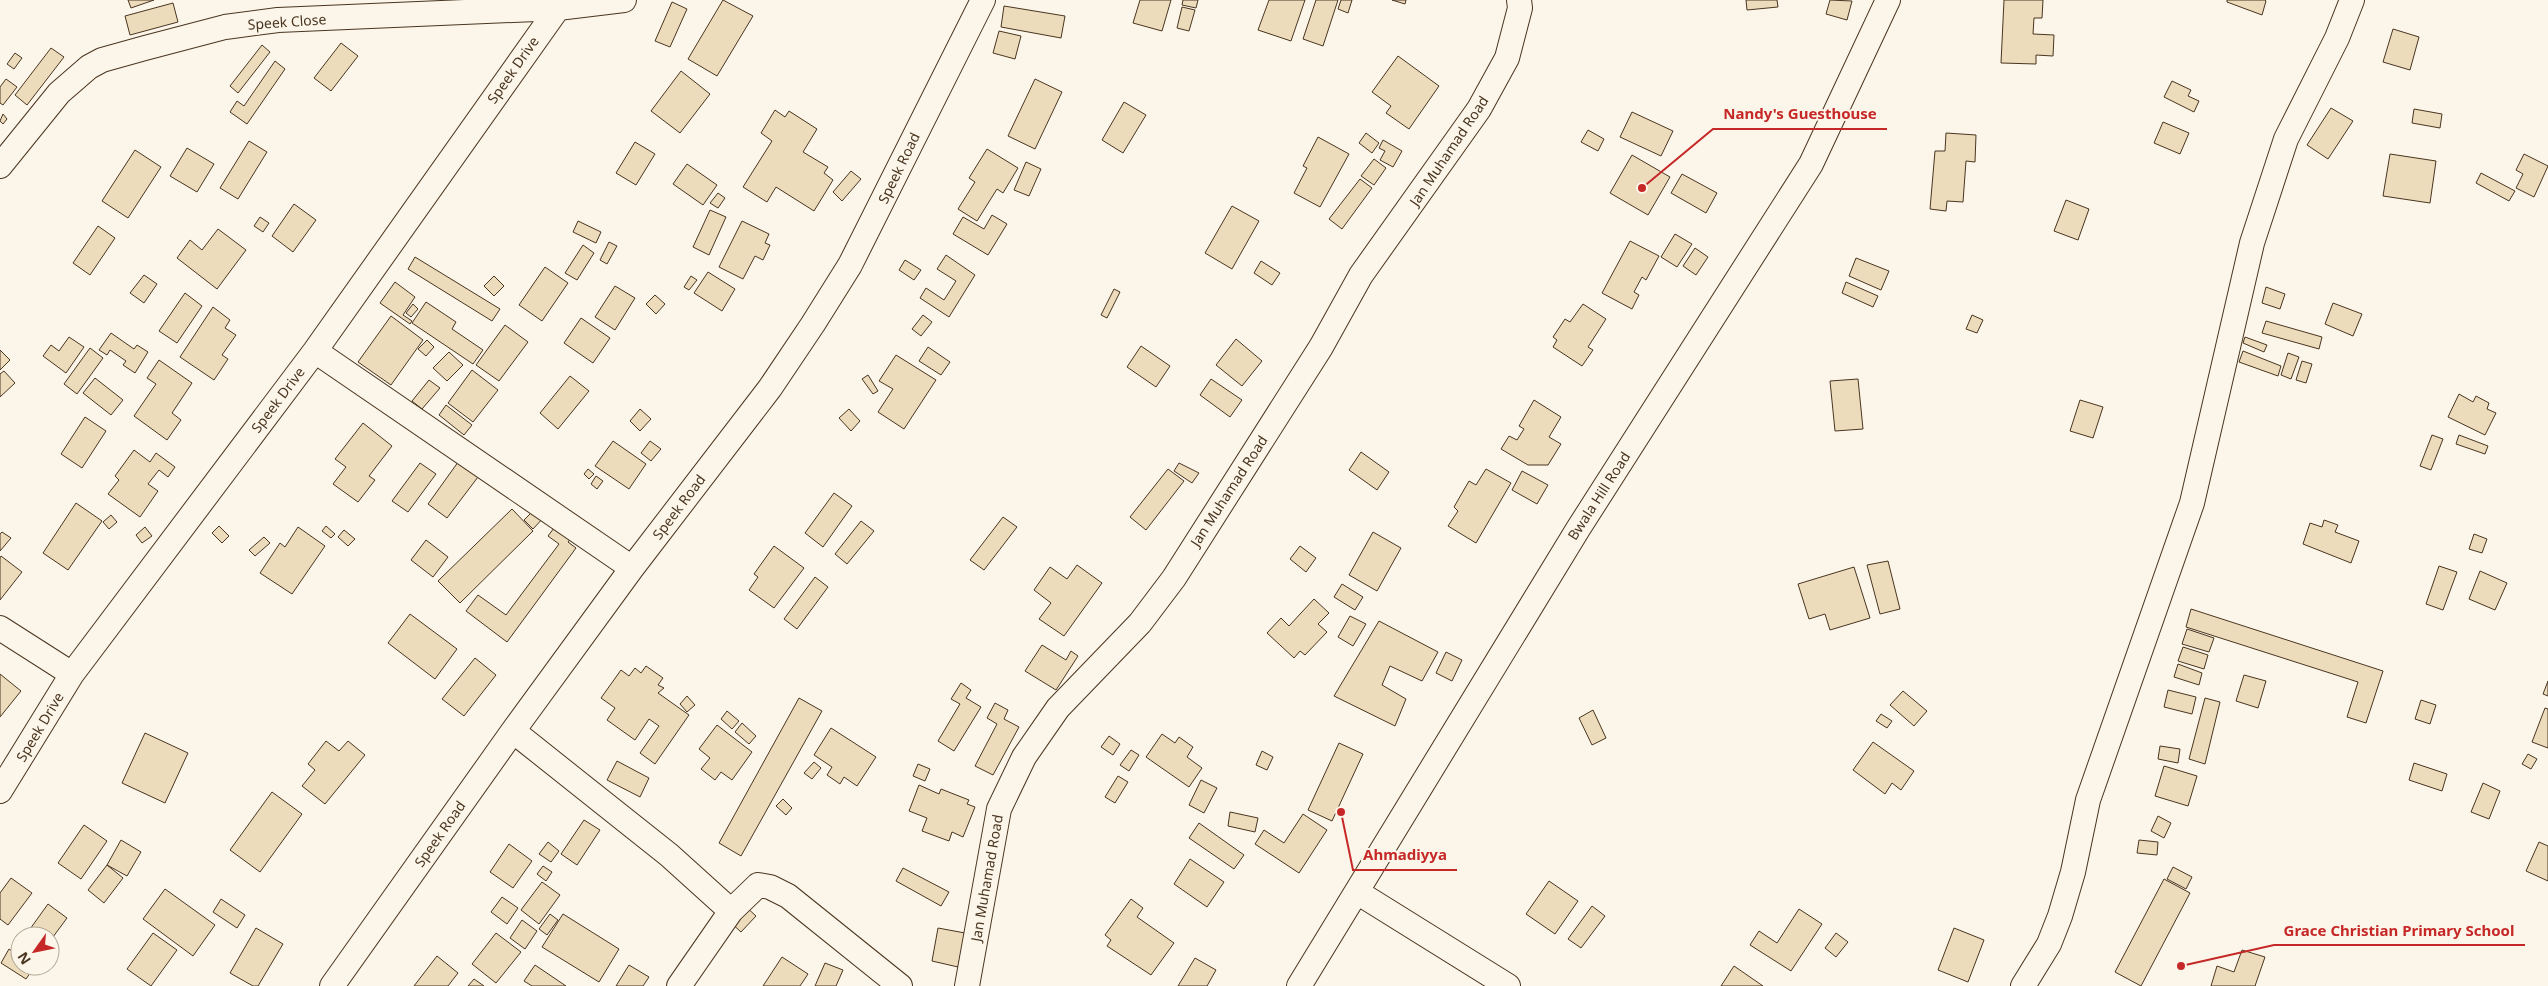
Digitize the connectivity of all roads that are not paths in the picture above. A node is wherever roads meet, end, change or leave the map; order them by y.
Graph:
1 (624, 0) edge
2 (1519, 0) edge
3 (1888, 0) edge
4 (2352, 0) edge
5 (980, 1) edge
6 (558, 8) junction
7 (0, 166) edge
8 (315, 351) junction
9 (632, 568) junction
10 (0, 628) edge
11 (72, 674) junction
12 (513, 731) junction
13 (0, 791) edge
14 (1357, 892) junction
15 (732, 911) junction
16 (332, 986) edge
17 (679, 986) edge
18 (900, 986) edge
19 (967, 986) edge
20 (1299, 986) edge
21 (1508, 986) edge
22 (2022, 986) edge

1 - 6 street, Speek Close
2 - 19 street, Jan Muhamad Road
3 - 14 street, Bwala Hill Road
4 - 22 street
5 - 9 street, Speek Road
6 - 7 street, Speek Close
6 - 8 street, Speek Drive
8 - 9 street
8 - 11 street, Speek Drive
9 - 12 street, Speek Road
10 - 11 street
11 - 13 street, Speek Drive
12 - 15 street
12 - 16 street, Speek Road
14 - 20 street, Bwala Hill Road
14 - 21 street
15 - 17 street
15 - 18 street

